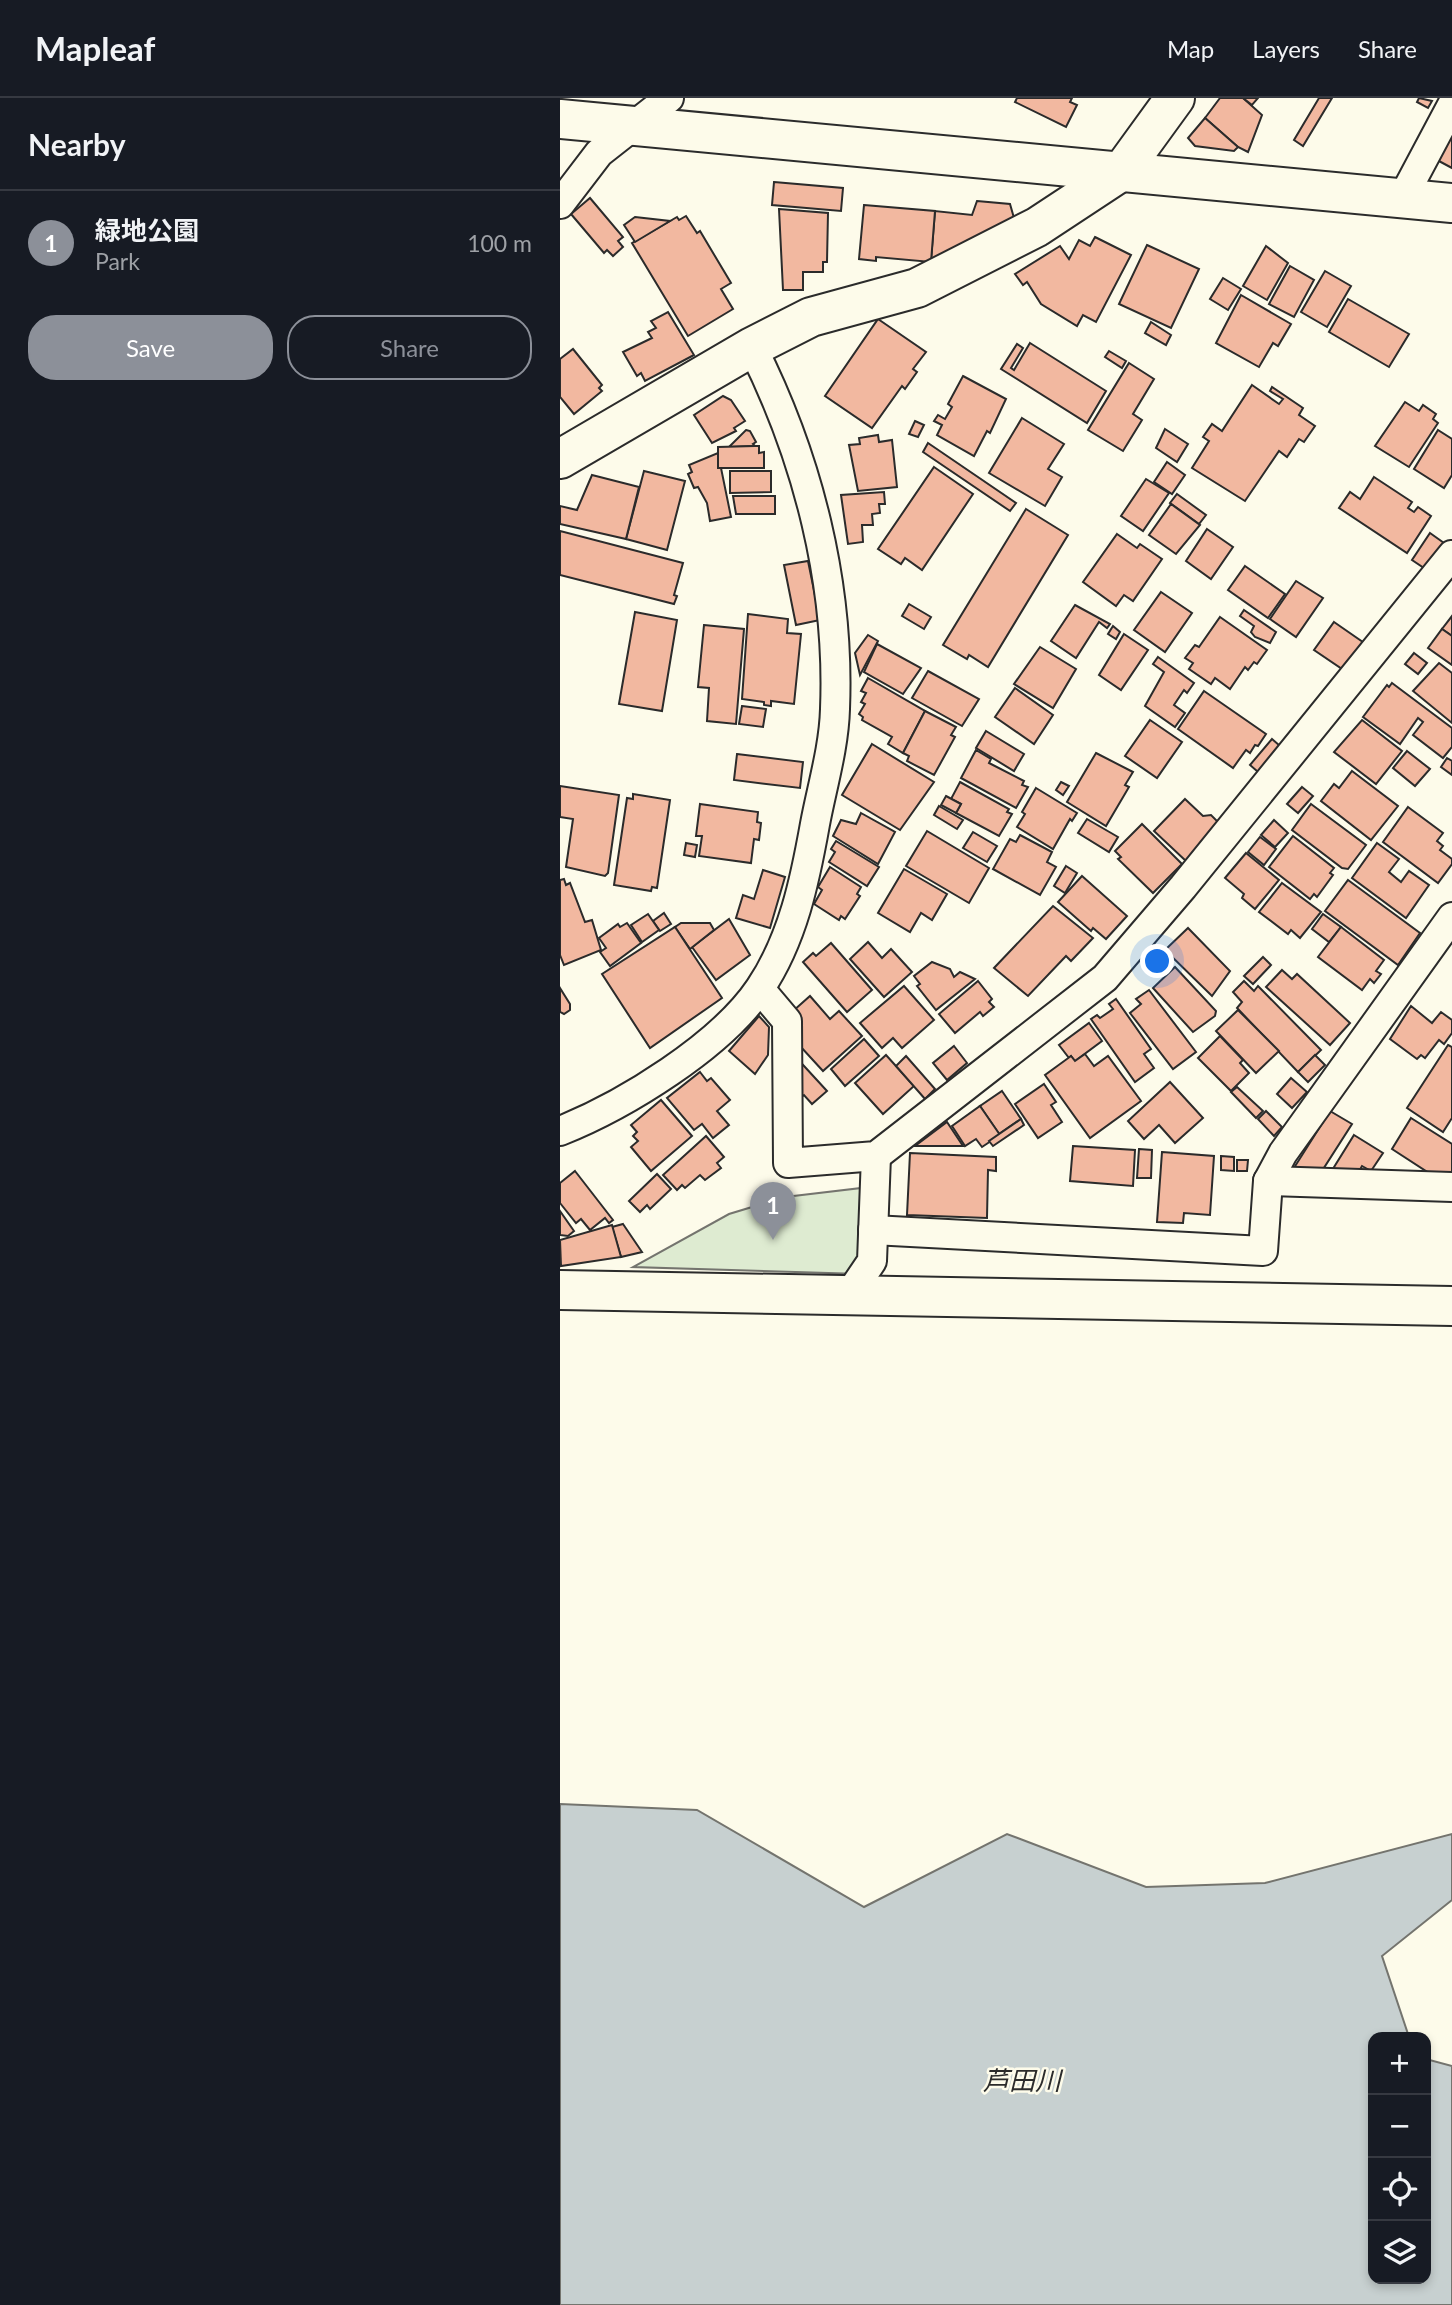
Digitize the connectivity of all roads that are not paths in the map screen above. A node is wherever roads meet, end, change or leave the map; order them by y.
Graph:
1 (669, 98) edge
2 (1175, 98) edge
3 (1452, 105) edge
4 (560, 119) edge
5 (634, 126) junction
6 (1122, 171) junction
7 (1402, 199) junction
8 (560, 204) edge
9 (1452, 204) edge
10 (752, 347) junction
11 (560, 459) edge
12 (1452, 555) edge
13 (1452, 917) edge
14 (760, 989) junction
15 (560, 1131) edge
16 (876, 1157) junction
17 (1268, 1181) junction
18 (1452, 1187) edge
19 (873, 1230) junction
20 (560, 1290) edge
21 (849, 1295) junction
22 (1452, 1306) edge

1 - 5 street
2 - 6 street
3 - 7 street
4 - 5 street
5 - 6 street
5 - 8 street
6 - 7 street
6 - 10 street
7 - 9 street
10 - 11 street
10 - 14 street
12 - 16 street
13 - 17 street
14 - 15 street
14 - 16 street
16 - 19 street
17 - 18 street
17 - 19 street
19 - 21 street
20 - 21 street
21 - 22 street

